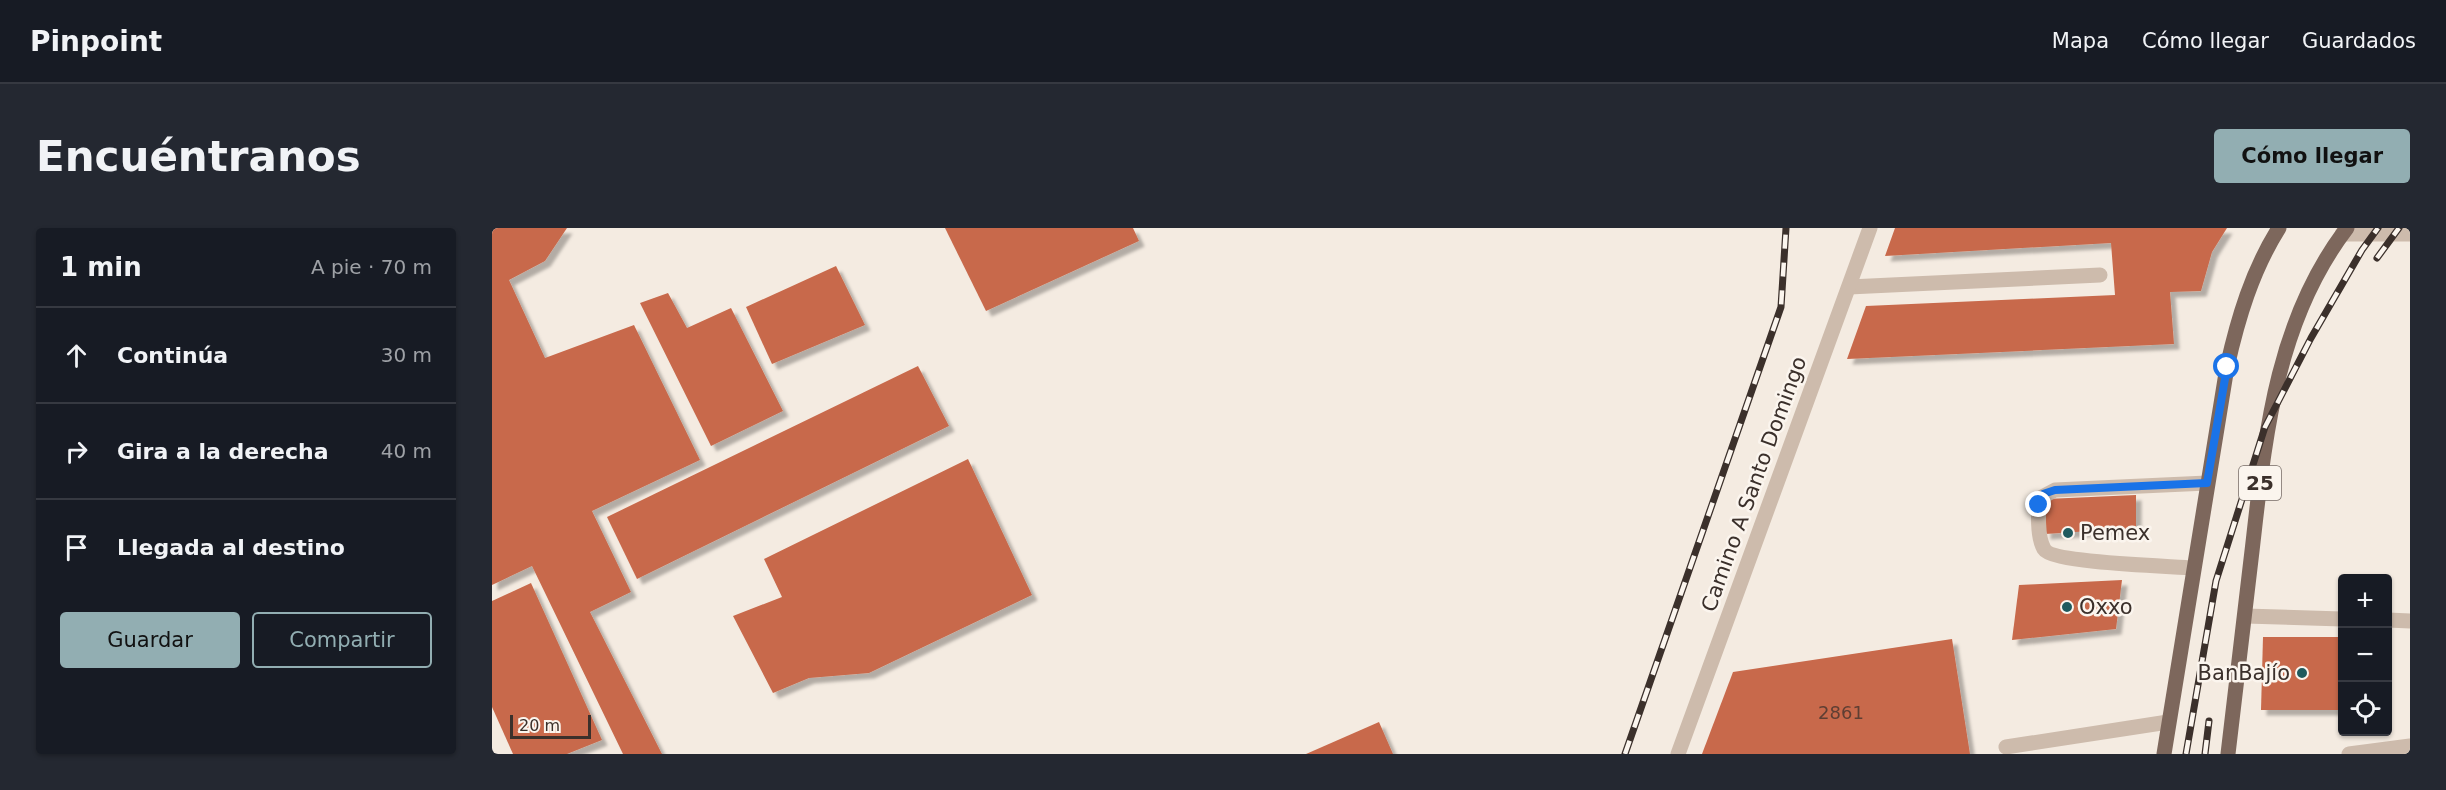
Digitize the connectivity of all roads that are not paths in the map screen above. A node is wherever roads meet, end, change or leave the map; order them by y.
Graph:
1 (1870, 228) edge
2 (2279, 228) edge
3 (2344, 231) edge
4 (2410, 234) edge
5 (2100, 274) dead end
6 (1849, 287) junction
7 (2207, 483) junction
8 (2193, 568) junction
9 (2245, 616) junction
10 (2338, 619) edge
11 (2392, 620) edge
12 (2410, 621) edge
13 (2168, 722) junction
14 (2410, 746) edge
15 (2006, 747) dead end
16 (1678, 754) edge
17 (2164, 754) edge
18 (2228, 754) edge
19 (2349, 754) edge

1 - 6 street, Camino A Santo Domingo
2 - 7 main road, 25
3 - 4 street
3 - 9 main road, 25
5 - 6 street
6 - 16 street, Camino A Santo Domingo
7 - 8 main road, 25
7 - 8 street
8 - 13 main road, 25
9 - 10 street
9 - 18 main road, 25
11 - 12 street
13 - 15 street
13 - 17 main road, 25
14 - 19 street

